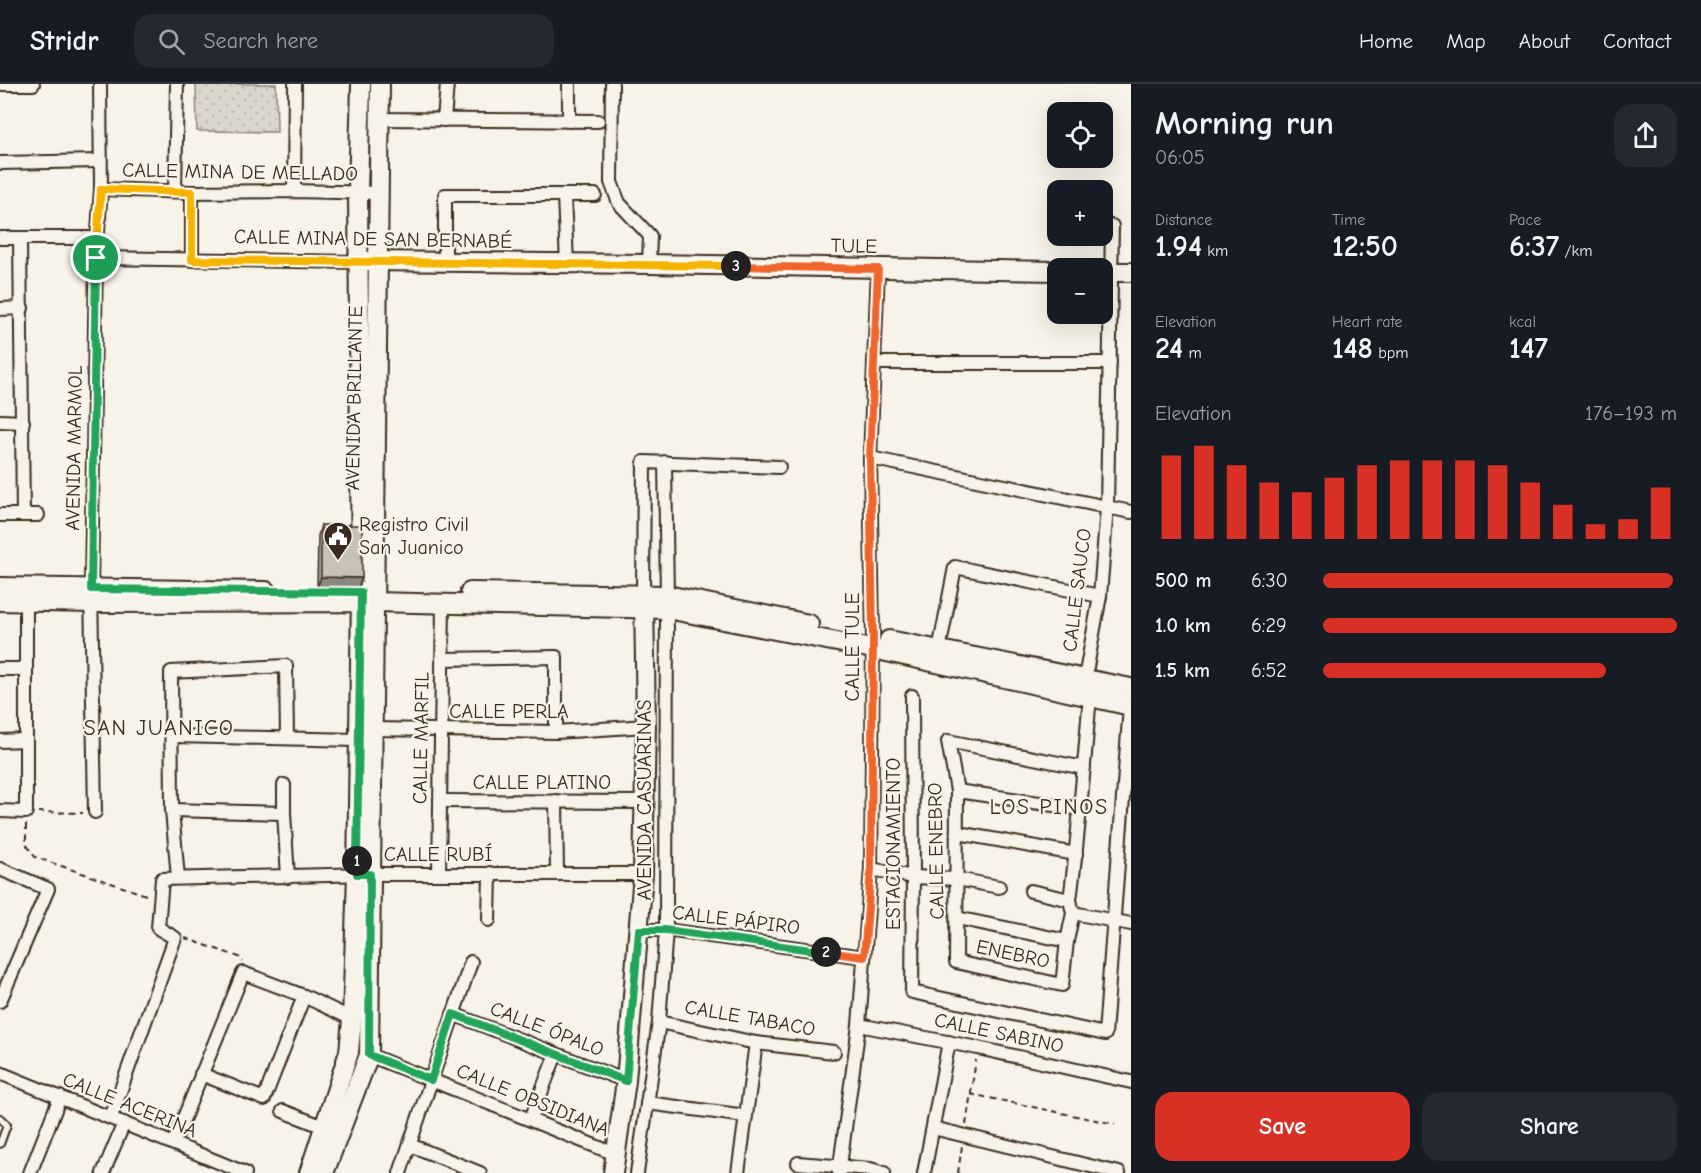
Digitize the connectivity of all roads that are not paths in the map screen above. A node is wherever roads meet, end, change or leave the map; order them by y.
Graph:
1 (0, 84) edge
2 (100, 84) edge
3 (177, 84) edge
4 (295, 84) edge
5 (361, 84) edge
6 (380, 84) edge
7 (447, 84) edge
8 (569, 84) edge
9 (612, 84) edge
10 (33, 85) edge
11 (380, 119) junction
12 (444, 120) junction
13 (569, 121) junction
14 (598, 121) dead end
15 (99, 161) junction
16 (0, 163) edge
17 (101, 189) junction
18 (175, 191) junction
19 (294, 191) junction
20 (192, 192) junction
21 (358, 192) junction
22 (378, 194) junction
23 (595, 195) dead end
24 (564, 196) junction
25 (0, 238) edge
26 (98, 238) junction
27 (20, 239) junction
28 (96, 258) junction
29 (192, 260) junction
30 (359, 261) junction
31 (378, 261) junction
32 (445, 262) junction
33 (567, 264) junction
34 (649, 264) junction
35 (878, 269) junction
36 (1047, 271) edge
37 (1113, 272) edge
38 (1131, 272) edge
39 (22, 308) junction
40 (0, 309) edge
41 (1109, 324) edge
42 (874, 363) junction
43 (1110, 363) junction
44 (0, 421) edge
45 (23, 422) junction
46 (870, 458) junction
47 (665, 462) junction
48 (779, 466) dead end
49 (1107, 507) junction
50 (1131, 512) edge
51 (0, 515) edge
52 (23, 515) junction
53 (38, 515) dead end
54 (0, 587) edge
55 (92, 596) junction
56 (1100, 596) junction
57 (367, 597) junction
58 (0, 601) edge
59 (26, 601) junction
60 (644, 601) junction
61 (667, 602) junction
62 (442, 604) junction
63 (873, 643) junction
64 (939, 650) junction
65 (442, 659) junction
66 (0, 669) edge
67 (26, 669) junction
68 (1085, 678) junction
69 (1131, 688) edge
70 (912, 696) dead end
71 (1090, 696) junction
72 (1131, 706) edge
73 (646, 726) junction
74 (440, 731) junction
75 (556, 732) junction
76 (365, 734) junction
77 (172, 736) junction
78 (287, 738) junction
79 (0, 741) edge
80 (25, 741) junction
81 (1084, 768) junction
82 (284, 785) dead end
83 (957, 791) junction
84 (440, 801) junction
85 (556, 801) junction
86 (643, 802) junction
87 (1081, 809) junction
88 (172, 810) junction
89 (0, 811) edge
90 (95, 812) road end
91 (284, 813) junction
92 (958, 833) junction
93 (1076, 854) junction
94 (0, 869) edge
95 (871, 869) junction
96 (439, 873) junction
97 (490, 873) junction
98 (557, 873) junction
99 (364, 874) junction
100 (644, 874) junction
101 (288, 877) junction
102 (913, 877) junction
103 (178, 878) junction
104 (957, 879) junction
105 (999, 887) dead end
106 (1031, 891) dead end
107 (1071, 907) junction
108 (957, 918) junction
109 (489, 920) dead end
110 (1113, 921) junction
111 (1131, 924) edge
112 (639, 930) junction
113 (666, 930) junction
114 (1067, 941) junction
115 (864, 957) junction
116 (471, 962) dead end
117 (956, 962) joint
118 (303, 996) junction
119 (1, 997) edge
120 (453, 1014) junction
121 (352, 1019) junction
122 (659, 1022) junction
123 (859, 1025) junction
124 (949, 1042) junction
125 (756, 1043) junction
126 (834, 1052) dead end
127 (556, 1054) junction
128 (369, 1055) junction
129 (0, 1073) edge
130 (201, 1074) junction
131 (431, 1080) junction
132 (626, 1081) junction
133 (1131, 1082) edge
134 (60, 1097) junction
135 (647, 1103) junction
136 (283, 1111) dead end
137 (746, 1116) junction
138 (111, 1117) junction
139 (0, 1118) edge
140 (531, 1119) junction
141 (123, 1123) junction
142 (620, 1123) junction
143 (324, 1127) junction
144 (644, 1127) junction
145 (933, 1128) junction
146 (174, 1142) junction
147 (0, 1144) edge
148 (410, 1145) junction
149 (615, 1154) junction
150 (798, 1162) dead end
151 (840, 1169) edge
152 (237, 1172) edge
153 (30, 1173) edge
154 (103, 1173) edge
155 (309, 1173) edge
156 (324, 1173) edge
157 (400, 1173) edge
158 (480, 1173) edge
159 (613, 1173) edge
160 (637, 1173) edge
161 (738, 1173) edge
162 (884, 1173) edge
163 (924, 1173) edge
164 (1119, 1173) edge

1 - 10 street
2 - 15 street, AVENIDA MARMOL
3 - 18 street
4 - 19 street
5 - 21 main road, AVENIDA BRILLANTE
6 - 11 main road, AVENIDA BRILLANTE
7 - 12 street
8 - 13 street
9 - 34 street
11 - 12 street
11 - 22 main road, AVENIDA BRILLANTE
12 - 13 street
13 - 14 street
15 - 16 street
15 - 17 street, AVENIDA MARMOL
17 - 18 street, CALLE MINA DE MELLADO
17 - 26 street, AVENIDA MARMOL
18 - 20 street, CALLE MINA DE MELLADO
19 - 20 street, CALLE MINA DE MELLADO
19 - 21 street, CALLE MINA DE MELLADO
20 - 29 street
21 - 22 street, CALLE MINA DE MELLADO
21 - 30 main road, AVENIDA BRILLANTE
22 - 31 main road, AVENIDA BRILLANTE
23 - 24 street
24 - 32 street
24 - 33 street
25 - 27 street
26 - 27 street
26 - 28 street, AVENIDA MARMOL
27 - 39 street
28 - 29 street, CALLE MINA DE SAN BERNABÉ
28 - 55 street, AVENIDA MARMOL
29 - 30 street, CALLE MINA DE SAN BERNABÉ
30 - 31 main road, CALLE MINA DE SAN BERNABÉ
30 - 57 main road, AVENIDA BRILLANTE
31 - 32 main road, CALLE MINA DE SAN BERNABÉ
31 - 57 main road, AVENIDA BRILLANTE
32 - 33 main road, CALLE MINA DE SAN BERNABÉ
33 - 34 main road, CALLE MINA DE SAN BERNABÉ
34 - 35 main road, TULE
35 - 36 main road, TULE
35 - 42 street, CALLE TULE
37 - 38 main road
39 - 40 street
39 - 45 street
41 - 43 street, CALLE SAUCO
42 - 43 street
42 - 46 street, CALLE TULE
43 - 49 street, CALLE SAUCO
44 - 45 street
45 - 52 street
46 - 49 street
46 - 63 street, CALLE TULE
47 - 48 street
47 - 60 street, AVENIDA CASUARINAS
47 - 61 street, AVENIDA CASUARINAS
49 - 50 street
49 - 56 street, CALLE SAUCO
51 - 52 street
52 - 53 street
54 - 55 main road
55 - 57 main road
55 - 59 main road
55 - 90 street, AVENIDA MARMOL
56 - 64 street
56 - 68 street, CALLE SAUCO
57 - 60 main road
57 - 62 main road
57 - 76 main road, AVENIDA BRILLANTE
58 - 59 main road
59 - 67 street
60 - 61 main road
60 - 62 main road
60 - 73 main road, AVENIDA CASUARINAS
61 - 63 main road
61 - 113 street, AVENIDA CASUARINAS
62 - 65 street, CALLE MARFIL
63 - 64 main road
63 - 71 main road
63 - 95 street, CALLE TULE
64 - 68 main road
65 - 74 street, CALLE MARFIL
65 - 75 street
66 - 67 street
67 - 80 street
68 - 69 main road
70 - 102 street, ESTACIONAMIENTO
71 - 72 main road
71 - 81 street
72 - 110 street
73 - 75 street, CALLE PERLA
73 - 86 main road, AVENIDA CASUARINAS
74 - 75 street, CALLE PERLA
74 - 76 street, CALLE PERLA
74 - 84 street, CALLE MARFIL
76 - 78 street, CALLE PERLA
76 - 99 main road, AVENIDA BRILLANTE
77 - 78 street, CALLE PERLA
77 - 78 street
77 - 88 street
79 - 80 street
80 - 89 street
81 - 83 street, CALLE ENEBRO
81 - 87 street
82 - 91 street
83 - 87 street
83 - 92 street, CALLE ENEBRO
84 - 85 street, CALLE PLATINO
84 - 96 street, CALLE MARFIL
85 - 86 street, CALLE PLATINO
85 - 98 street
86 - 100 main road, AVENIDA CASUARINAS
87 - 93 street
88 - 91 street
88 - 103 street
91 - 101 street
92 - 93 street
92 - 104 street, CALLE ENEBRO
93 - 107 street
94 - 119 street
95 - 102 street
95 - 115 street, CALLE TULE
96 - 97 street, CALLE RUBÍ
96 - 99 street, CALLE RUBÍ
97 - 98 street, CALLE RUBÍ
97 - 109 street
98 - 100 street, CALLE RUBÍ
99 - 101 street, CALLE RUBÍ
99 - 121 main road, AVENIDA BRILLANTE
99 - 128 main road, AVENIDA BRILLANTE
100 - 112 main road, AVENIDA CASUARINAS
101 - 103 street, CALLE RUBÍ
102 - 104 street
102 - 110 street, ESTACIONAMIENTO
103 - 138 street, CALLE RUBÍ
104 - 105 street
104 - 108 street, CALLE ENEBRO
106 - 107 street
107 - 110 street
107 - 114 street
108 - 114 street
108 - 117 street, CALLE ENEBRO
110 - 111 street
112 - 113 street, CALLE PÁPIRO
112 - 132 main road, AVENIDA CASUARINAS
113 - 115 street, CALLE PÁPIRO
113 - 122 street, AVENIDA CASUARINAS
114 - 117 street, ENEBRO
115 - 123 street, CALLE TULE
116 - 120 street
118 - 121 street
118 - 130 street
118 - 130 street
120 - 127 street, CALLE ÓPALO
120 - 131 street
121 - 143 main road, AVENIDA BRILLANTE
122 - 125 street, CALLE TABACO
122 - 135 street, AVENIDA CASUARINAS
123 - 124 street, CALLE SABINO
123 - 151 street, CALLE TULE
124 - 133 street, CALLE SABINO
124 - 145 street
125 - 126 street, CALLE TABACO
125 - 137 street
127 - 132 street, CALLE ÓPALO
127 - 140 street
128 - 131 street, CALLE OBSIDIANA
128 - 156 main road, AVENIDA BRILLANTE
129 - 134 street, CALLE ACERINA
130 - 146 street
131 - 140 street, CALLE OBSIDIANA
131 - 148 street
132 - 142 main road, AVENIDA CASUARINAS
134 - 138 street, CALLE ACERINA
134 - 153 street
135 - 137 street
135 - 144 street, AVENIDA CASUARINAS
136 - 143 street
137 - 161 street
138 - 141 street, CALLE ACERINA
139 - 147 lane
140 - 149 street, CALLE OBSIDIANA
141 - 146 street, CALLE ACERINA
141 - 154 street
142 - 144 street
142 - 149 main road, AVENIDA CASUARINAS
143 - 155 main road, AVENIDA BRILLANTE
144 - 160 street, AVENIDA CASUARINAS
145 - 163 street
145 - 164 street
146 - 152 street, CALLE ACERINA
148 - 157 street
148 - 158 street
149 - 159 main road, AVENIDA CASUARINAS
150 - 151 street
151 - 162 street

